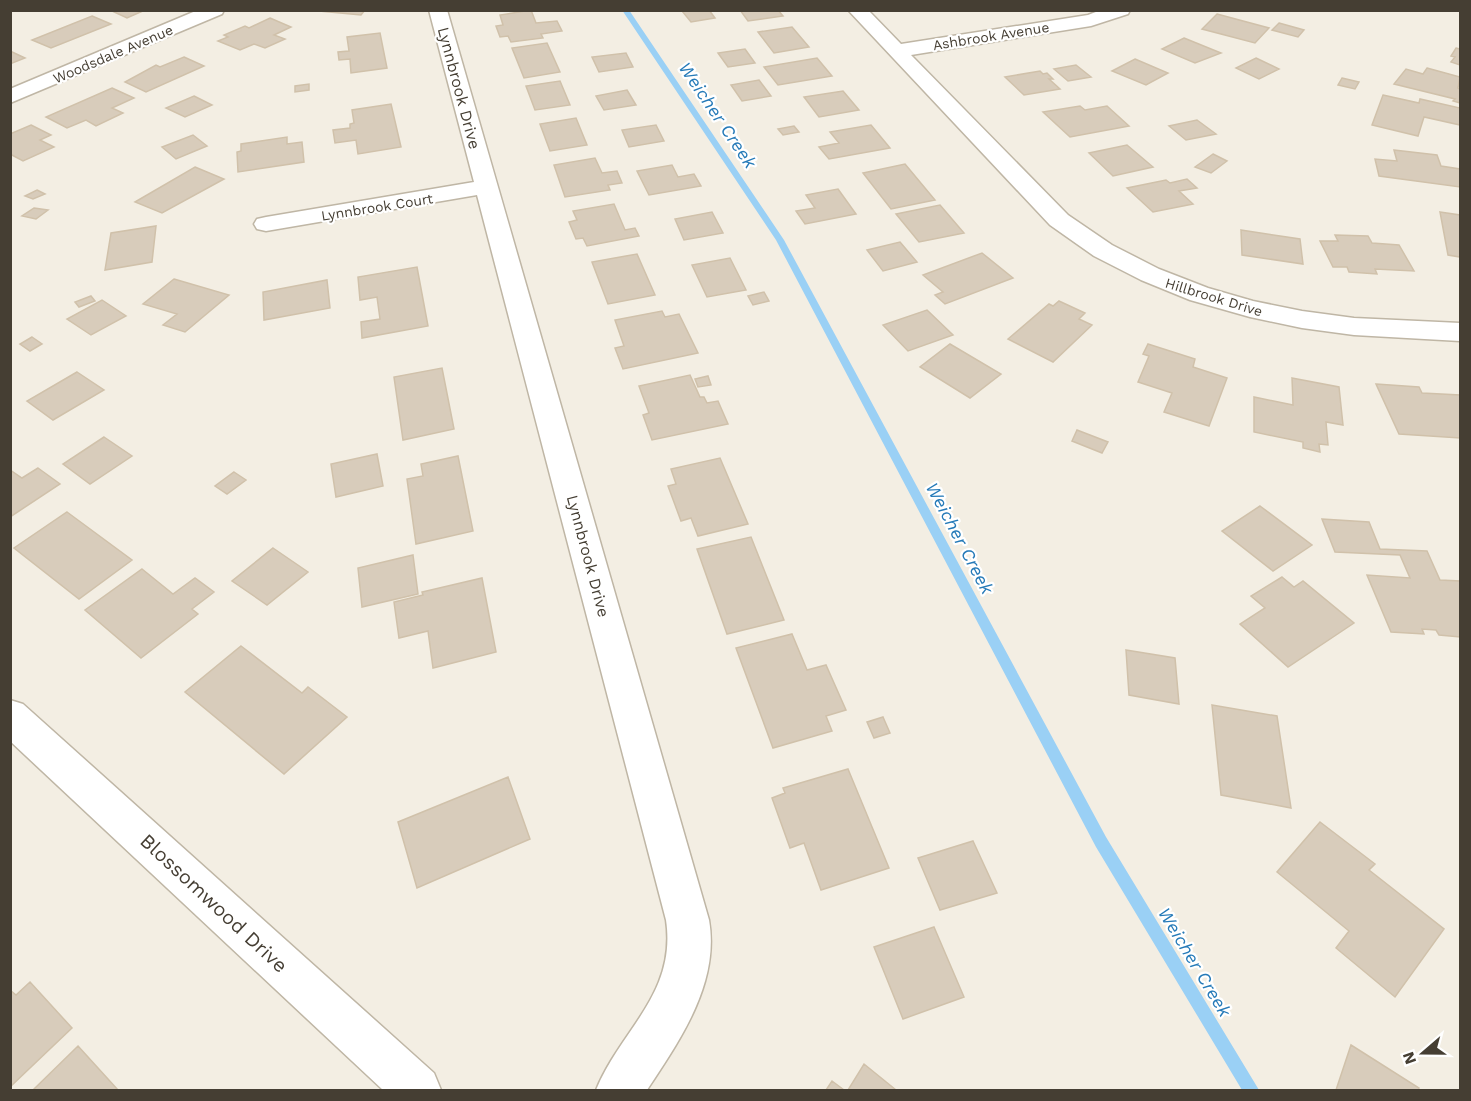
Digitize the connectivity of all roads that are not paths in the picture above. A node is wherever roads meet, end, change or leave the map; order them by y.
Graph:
1 (215, 10) edge
2 (438, 10) edge
3 (857, 10) edge
4 (1121, 10) edge
5 (896, 51) junction
6 (10, 97) edge
7 (486, 188) junction
8 (266, 224) dead end
9 (1461, 332) edge
10 (10, 716) edge
11 (417, 1090) edge
12 (620, 1090) edge

1 - 6 street, Woodsdale Avenue
2 - 7 street, Lynnbrook Drive
3 - 5 street, Hillbrook Drive
4 - 5 street, Ashbrook Avenue
5 - 9 street, Hillbrook Drive
7 - 8 street, Lynnbrook Court
7 - 12 street, Lynnbrook Drive
10 - 11 street, Blossomwood Drive

